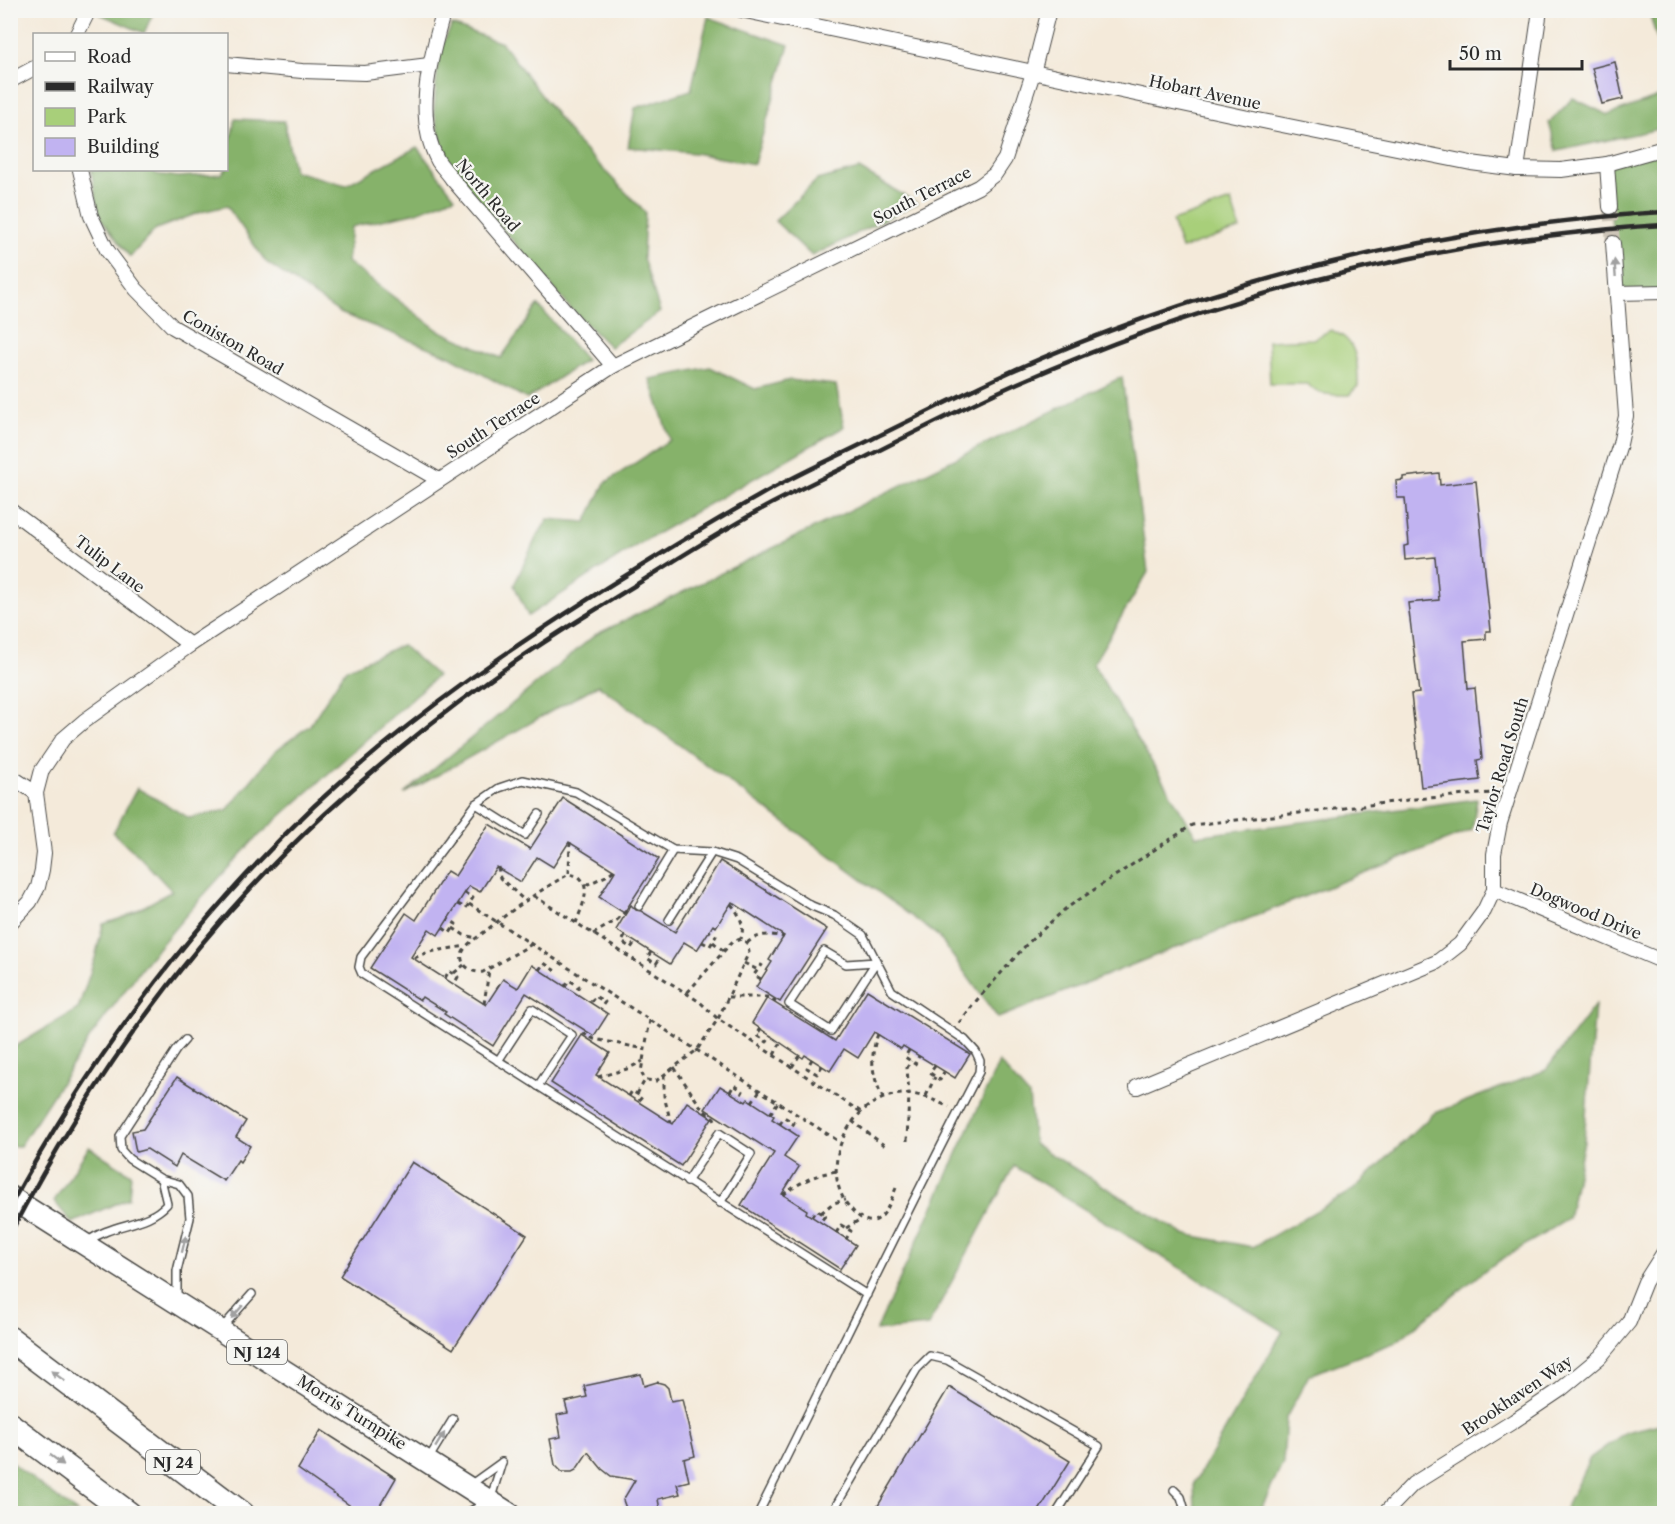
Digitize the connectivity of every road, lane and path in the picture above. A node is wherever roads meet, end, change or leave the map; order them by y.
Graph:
1 (88, 10) edge
2 (444, 10) edge
3 (741, 10) edge
4 (1049, 10) edge
5 (1540, 10) edge
6 (77, 33) edge
7 (228, 64) edge
8 (429, 65) junction
9 (33, 69) edge
10 (1033, 73) junction
11 (10, 81) edge
12 (1665, 148) edge
13 (1607, 164) junction
14 (1517, 169) junction
15 (80, 171) edge
16 (1610, 207) tunnel mouth
17 (1613, 243) tunnel mouth
18 (1665, 292) edge
19 (1617, 293) junction
20 (613, 366) junction
21 (439, 480) junction
22 (10, 510) edge
23 (190, 645) junction
24 (10, 776) edge
25 (1494, 793) dead end
26 (36, 794) junction
27 (476, 804) junction
28 (539, 814) dead end
29 (570, 843) dead end
30 (673, 850) junction
31 (712, 852) junction
32 (498, 867) dead end
33 (614, 870) dead end
34 (569, 874) junction
35 (586, 885) junction
36 (1494, 890) junction
37 (465, 893) dead end
38 (534, 896) junction
39 (525, 902) junction
40 (458, 903) dead end
41 (469, 904) junction
42 (731, 904) dead end
43 (639, 906) joint
44 (448, 919) dead end
45 (669, 920) dead end
46 (497, 922) junction
47 (10, 923) edge
48 (576, 923) junction
49 (443, 928) dead end
50 (453, 928) junction
51 (709, 931) dead end
52 (593, 934) junction
53 (625, 936) dead end
54 (784, 937) dead end
55 (476, 938) junction
56 (741, 939) junction
57 (635, 942) dead end
58 (702, 942) dead end
59 (713, 942) junction
60 (747, 943) junction
61 (532, 944) junction
62 (626, 944) junction
63 (466, 946) junction
64 (724, 951) junction
65 (621, 952) junction
66 (651, 952) dead end
67 (414, 958) dead end
68 (554, 958) junction
69 (660, 958) dead end
70 (651, 960) junction
71 (1665, 962) edge
72 (744, 963) junction
73 (876, 963) junction
74 (464, 965) junction
75 (549, 967) junction
76 (646, 968) junction
77 (489, 969) junction
78 (767, 969) dead end
79 (539, 970) dead end
80 (758, 970) junction
81 (453, 974) junction
82 (579, 975) junction
83 (550, 976) dead end
84 (445, 978) dead end
85 (761, 979) dead end
86 (574, 983) junction
87 (454, 984) dead end
88 (565, 986) dead end
89 (605, 991) junction
90 (575, 993) dead end
91 (687, 994) junction
92 (728, 997) junction
93 (600, 999) junction
94 (591, 1002) dead end
95 (484, 1004) dead end
96 (789, 1004) junction
97 (600, 1009) dead end
98 (718, 1019) junction
99 (650, 1020) junction
100 (761, 1028) dead end
101 (953, 1032) junction
102 (584, 1033) dead end
103 (878, 1034) dead end
104 (771, 1035) dead end
105 (762, 1039) junction
106 (185, 1040) dead end
107 (780, 1044) dead end
108 (758, 1045) junction
109 (645, 1049) junction
110 (697, 1050) junction
111 (909, 1050) dead end
112 (774, 1055) junction
113 (799, 1056) dead end
114 (920, 1056) dead end
115 (812, 1059) dead end
116 (498, 1061) junction
117 (642, 1061) junction
118 (911, 1061) junction
119 (822, 1066) dead end
120 (935, 1066) dead end
121 (674, 1067) junction
122 (792, 1067) junction
123 (812, 1071) junction
124 (944, 1072) dead end
125 (664, 1074) junction
126 (598, 1077) dead end
127 (808, 1077) junction
128 (935, 1077) junction
129 (645, 1080) junction
130 (743, 1080) junction
131 (538, 1086) junction
132 (738, 1088) junction
133 (1137, 1088) dead end
134 (760, 1090) junction
135 (730, 1092) dead end
136 (637, 1094) junction
137 (909, 1094) junction
138 (629, 1096) dead end
139 (926, 1096) junction
140 (739, 1098) dead end
141 (883, 1098) junction
142 (638, 1102) dead end
143 (752, 1102) dead end
144 (778, 1102) junction
145 (959, 1111) junction
146 (794, 1112) junction
147 (861, 1112) junction
148 (770, 1114) dead end
149 (714, 1118) dead end
150 (789, 1120) junction
151 (852, 1121) junction
152 (671, 1123) dead end
153 (780, 1124) dead end
154 (789, 1130) dead end
155 (908, 1141) dead end
156 (840, 1142) junction
157 (885, 1146) dead end
158 (837, 1171) junction
159 (161, 1179) junction
160 (687, 1182) junction
161 (896, 1188) dead end
162 (783, 1195) dead end
163 (10, 1197) edge
164 (845, 1200) junction
165 (720, 1203) junction
166 (821, 1213) junction
167 (812, 1216) dead end
168 (861, 1219) junction
169 (820, 1222) dead end
170 (846, 1228) junction
171 (836, 1233) dead end
172 (846, 1239) dead end
173 (86, 1244) junction
174 (1665, 1252) edge
175 (252, 1294) dead end
176 (867, 1295) junction
177 (177, 1301) junction
178 (222, 1329) junction
179 (10, 1340) edge
180 (105, 1411) junction
181 (453, 1419) dead end
182 (10, 1425) edge
183 (428, 1460) junction
184 (468, 1486) junction
185 (1174, 1490) dead end
186 (490, 1501) junction
187 (129, 1514) edge
188 (242, 1514) edge
189 (256, 1514) edge
190 (465, 1514) edge
191 (510, 1514) edge
192 (758, 1514) edge
193 (831, 1514) edge
194 (1056, 1514) edge
195 (1186, 1514) edge
196 (1384, 1514) edge

1 - 6 street
2 - 8 street, North Road
3 - 10 street, Hobart Avenue
4 - 10 street, South Terrace
5 - 14 street
7 - 8 street
8 - 20 street, North Road
9 - 11 street
10 - 14 street, Hobart Avenue
10 - 20 street, South Terrace
12 - 13 street, Hobart Avenue
13 - 14 street, Hobart Avenue
13 - 16 street
15 - 21 street, Coniston Road
19 -> 17 street, Taylor Road South
18 - 19 street
19 - 36 street, Taylor Road South
20 - 21 street, South Terrace
21 - 23 street, South Terrace
22 - 23 street, Tulip Lane
23 - 26 street, South Terrace
24 - 26 street
25 - 101 path
26 - 47 street, South Terrace
27 - 28 lane
27 - 30 lane
27 - 116 lane
29 - 34 path
30 - 31 lane
30 - 43 lane
31 - 45 lane
31 - 73 lane
32 - 39 path
33 - 35 path
34 - 35 path
34 - 38 path
35 - 48 path
36 - 71 street, Dogwood Drive
36 - 133 street, Taylor Road South
37 - 41 path
38 - 39 path
38 - 48 path
39 - 46 path
40 - 41 path
41 - 46 path
42 - 56 path
43 - 52 path
44 - 50 path
46 - 55 path
46 - 61 path
48 - 52 path
49 - 50 path
50 - 55 path
51 - 59 path
52 - 65 path
53 - 62 path
54 - 60 path
55 - 63 path
56 - 60 path
56 - 64 path
57 - 62 path
58 - 59 path
59 - 64 path
60 - 72 path
61 - 68 path
61 - 77 path
62 - 65 path
63 - 67 path
63 - 74 path
64 - 91 path
65 - 76 path
66 - 70 path
68 - 75 path
68 - 82 path
69 - 70 path
70 - 76 path
72 - 80 path
72 - 92 path
73 - 96 lane
73 - 96 lane
73 - 101 lane
74 - 77 path
74 - 81 path
75 - 79 path
75 - 83 path
76 - 91 path
77 - 95 path
78 - 80 path
80 - 85 path
81 - 84 path
81 - 87 path
82 - 86 path
82 - 89 path
86 - 88 path
86 - 90 path
89 - 93 path
89 - 99 path
91 - 98 path
92 - 96 path
92 - 98 path
93 - 94 path
93 - 97 path
98 - 108 path
98 - 110 path
99 - 109 path
99 - 110 path
100 - 105 path
101 - 145 lane
102 - 109 path
103 - 141 path
104 - 105 path
105 - 108 path
106 - 159 lane
107 - 112 path
108 - 112 path
109 - 117 path
110 - 121 path
110 - 130 path
111 - 118 path
112 - 122 path
113 - 122 path
114 - 118 path
115 - 123 path
116 - 131 lane
116 - 131 lane
117 - 126 path
117 - 129 path
118 - 137 path
119 - 123 path
120 - 128 path
121 - 125 path
121 - 149 path
122 - 127 path
123 - 127 path
124 - 128 path
125 - 129 path
125 - 152 path
127 - 147 path
128 - 139 path
129 - 136 path
130 - 132 path
130 - 134 path
131 - 160 lane
132 - 135 path
132 - 140 path
134 - 143 path
134 - 144 path
136 - 138 path
136 - 142 path
137 - 139 path
137 - 141 path
137 - 155 path
139 - 145 path
141 - 147 path
144 - 146 path
144 - 148 path
145 - 176 lane
146 - 150 path
146 - 156 path
147 - 151 path
150 - 153 path
150 - 154 path
151 - 156 path
151 - 157 path
156 - 158 path
158 - 162 path
158 - 164 path
159 - 173 lane
177 -> 159 lane
160 - 165 lane
160 - 165 lane
161 - 168 path
163 - 173 main road, Morris Turnpike / NJ 124
164 - 166 path
164 - 168 path
165 - 176 lane
166 - 167 path
166 - 169 path
168 - 170 path
170 - 171 path
170 - 172 path
173 - 177 main road, Morris Turnpike / NJ 124
174 - 196 street, Brookhaven Way
175 -> 178 lane
176 - 192 lane
177 - 178 main road, Morris Turnpike / NJ 124
178 - 183 main road, Morris Turnpike / NJ 124
180 -> 179 highway, NJ 24
180 - 188 highway, NJ 24
180 - 189 highway
183 -> 181 lane
182 -> 187 highway
183 - 184 main road, Morris Turnpike / NJ 124
184 - 186 main road, Morris Turnpike / NJ 124
184 - 186 lane
185 - 195 lane
186 - 190 lane
186 - 191 main road, Morris Turnpike / NJ 124
193 - 194 lane

